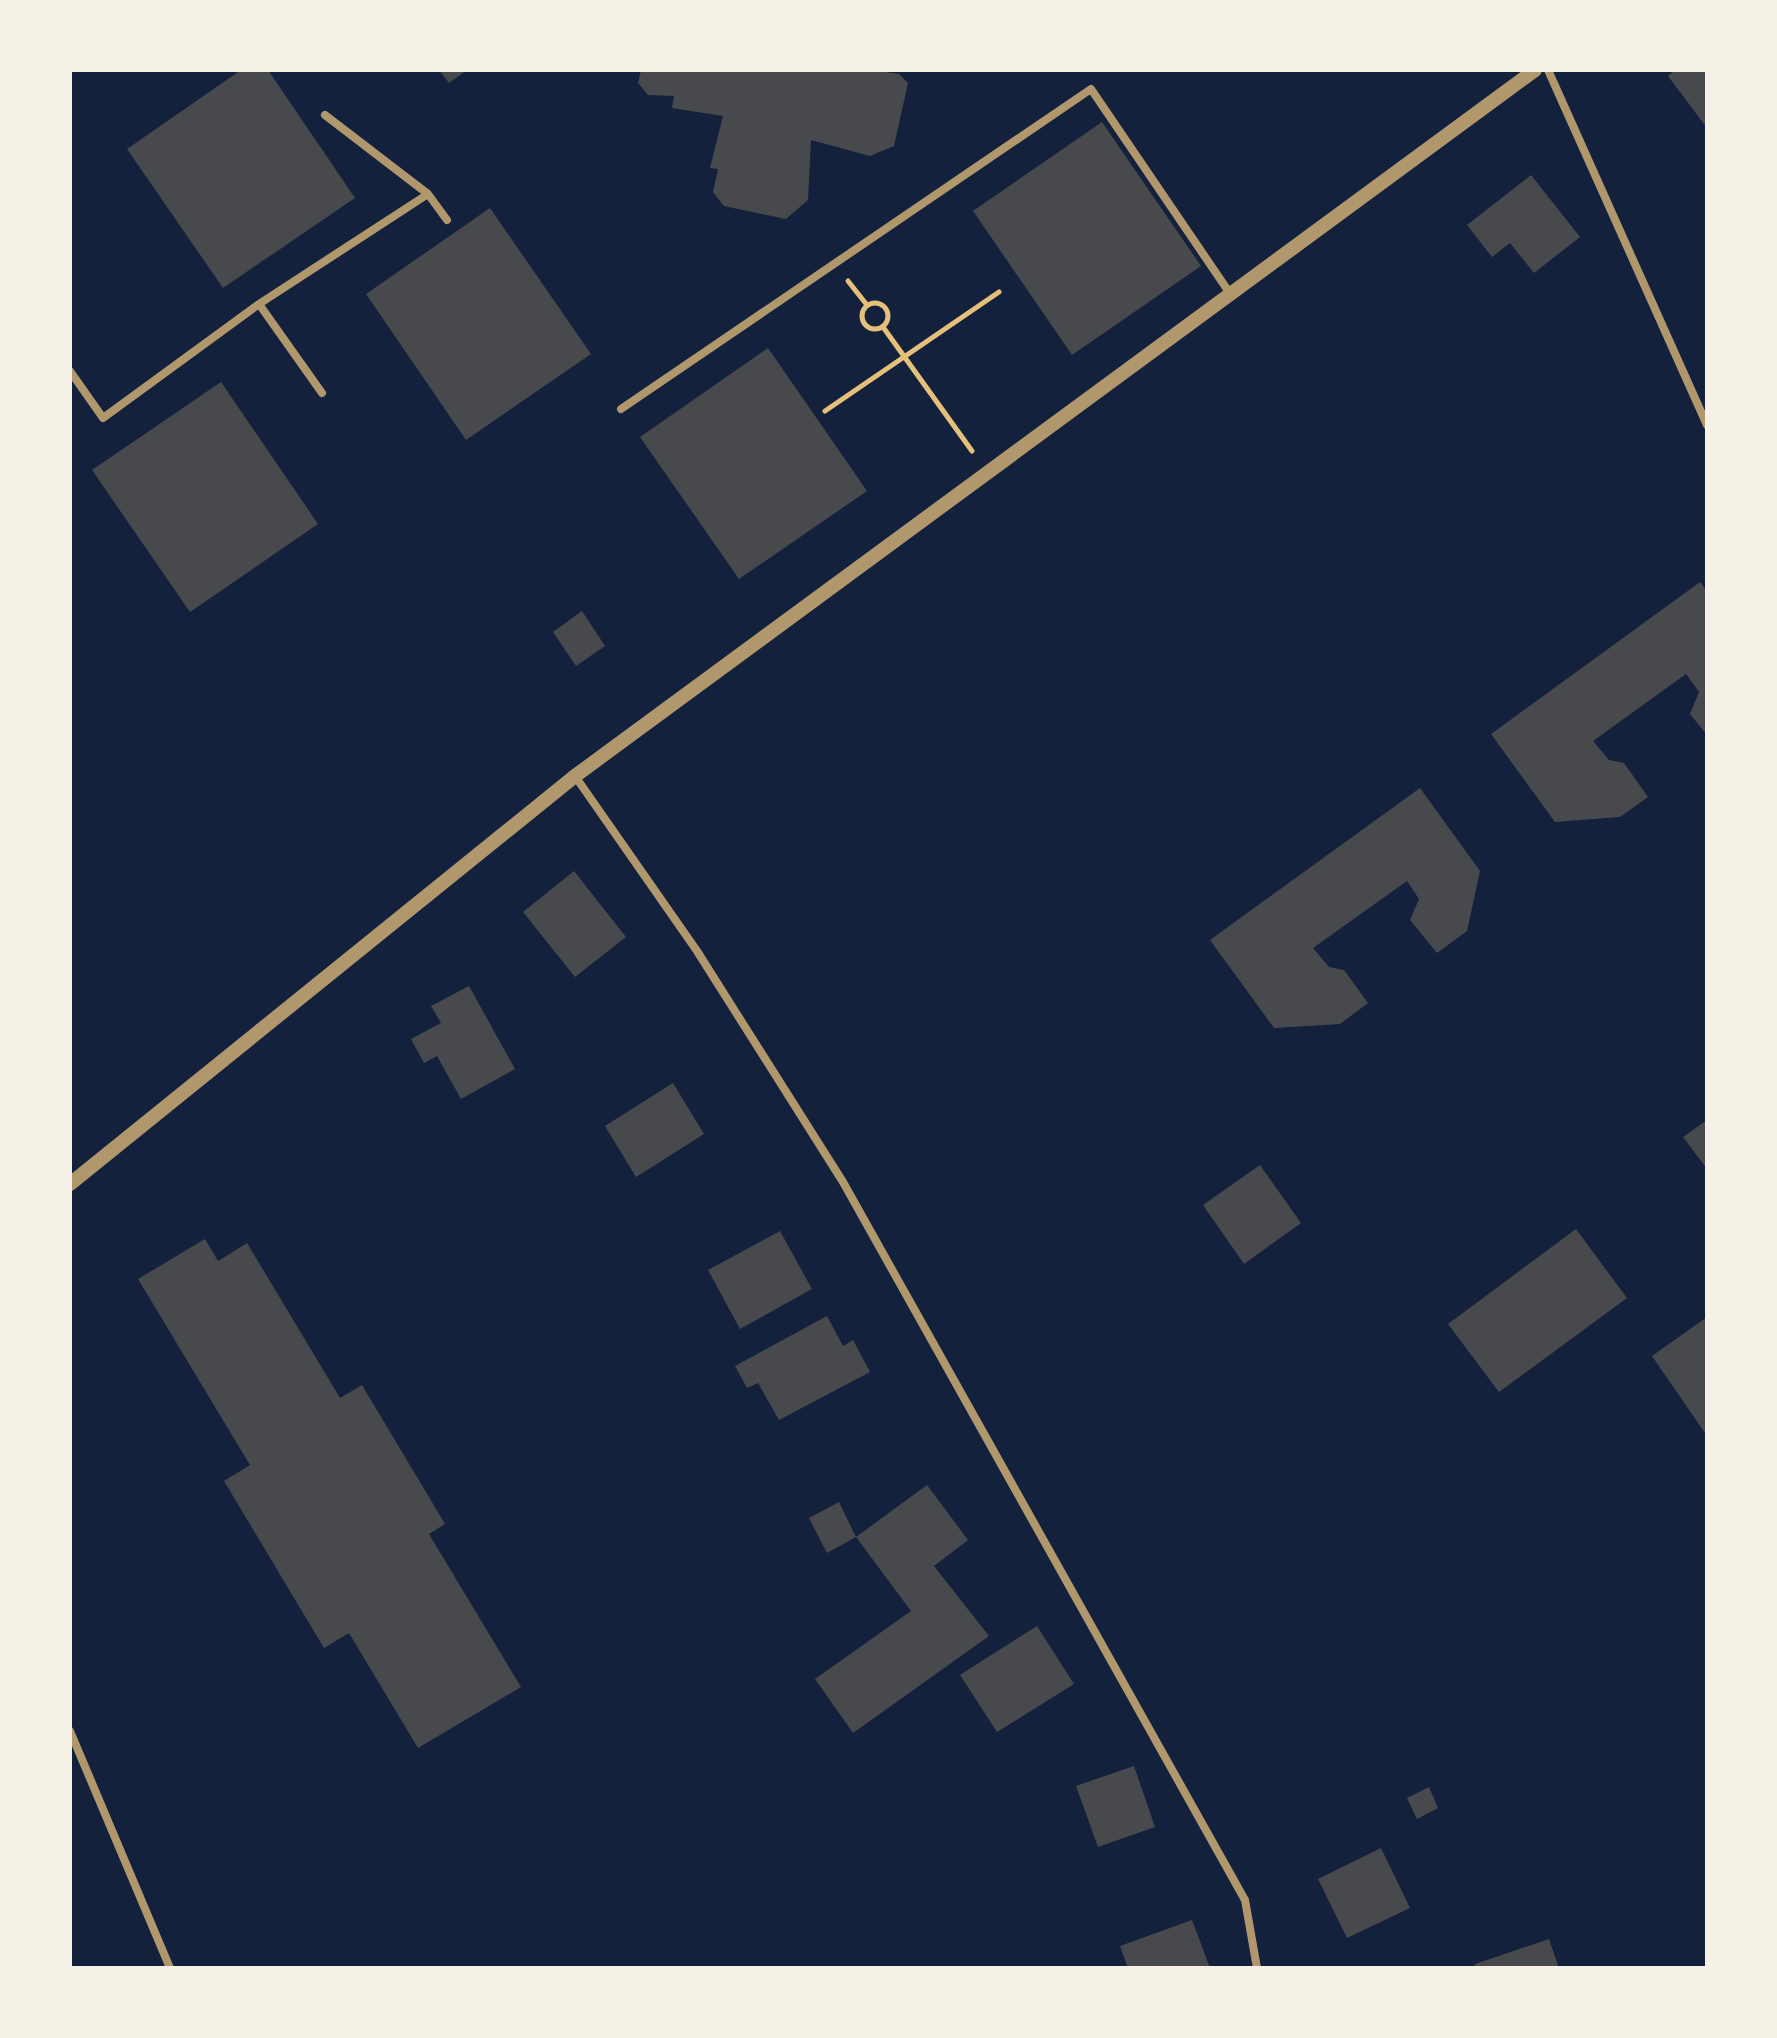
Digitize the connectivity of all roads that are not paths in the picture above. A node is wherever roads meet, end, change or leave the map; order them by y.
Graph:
1 (1535, 70) edge
2 (1548, 70) edge
3 (325, 115) dead end
4 (428, 194) junction
5 (447, 220) dead end
6 (1231, 295) junction
7 (259, 304) junction
8 (70, 371) edge
9 (322, 393) dead end
10 (621, 409) dead end
11 (1707, 425) edge
12 (575, 776) junction
13 (70, 1184) edge
14 (70, 1731) edge
15 (170, 1968) edge
16 (1257, 1968) edge

1 - 6 street
2 - 11 street
3 - 4 street
4 - 5 street
4 - 7 street
6 - 10 street
6 - 12 street
7 - 8 street
7 - 9 street
12 - 13 street
12 - 16 street
14 - 15 street

